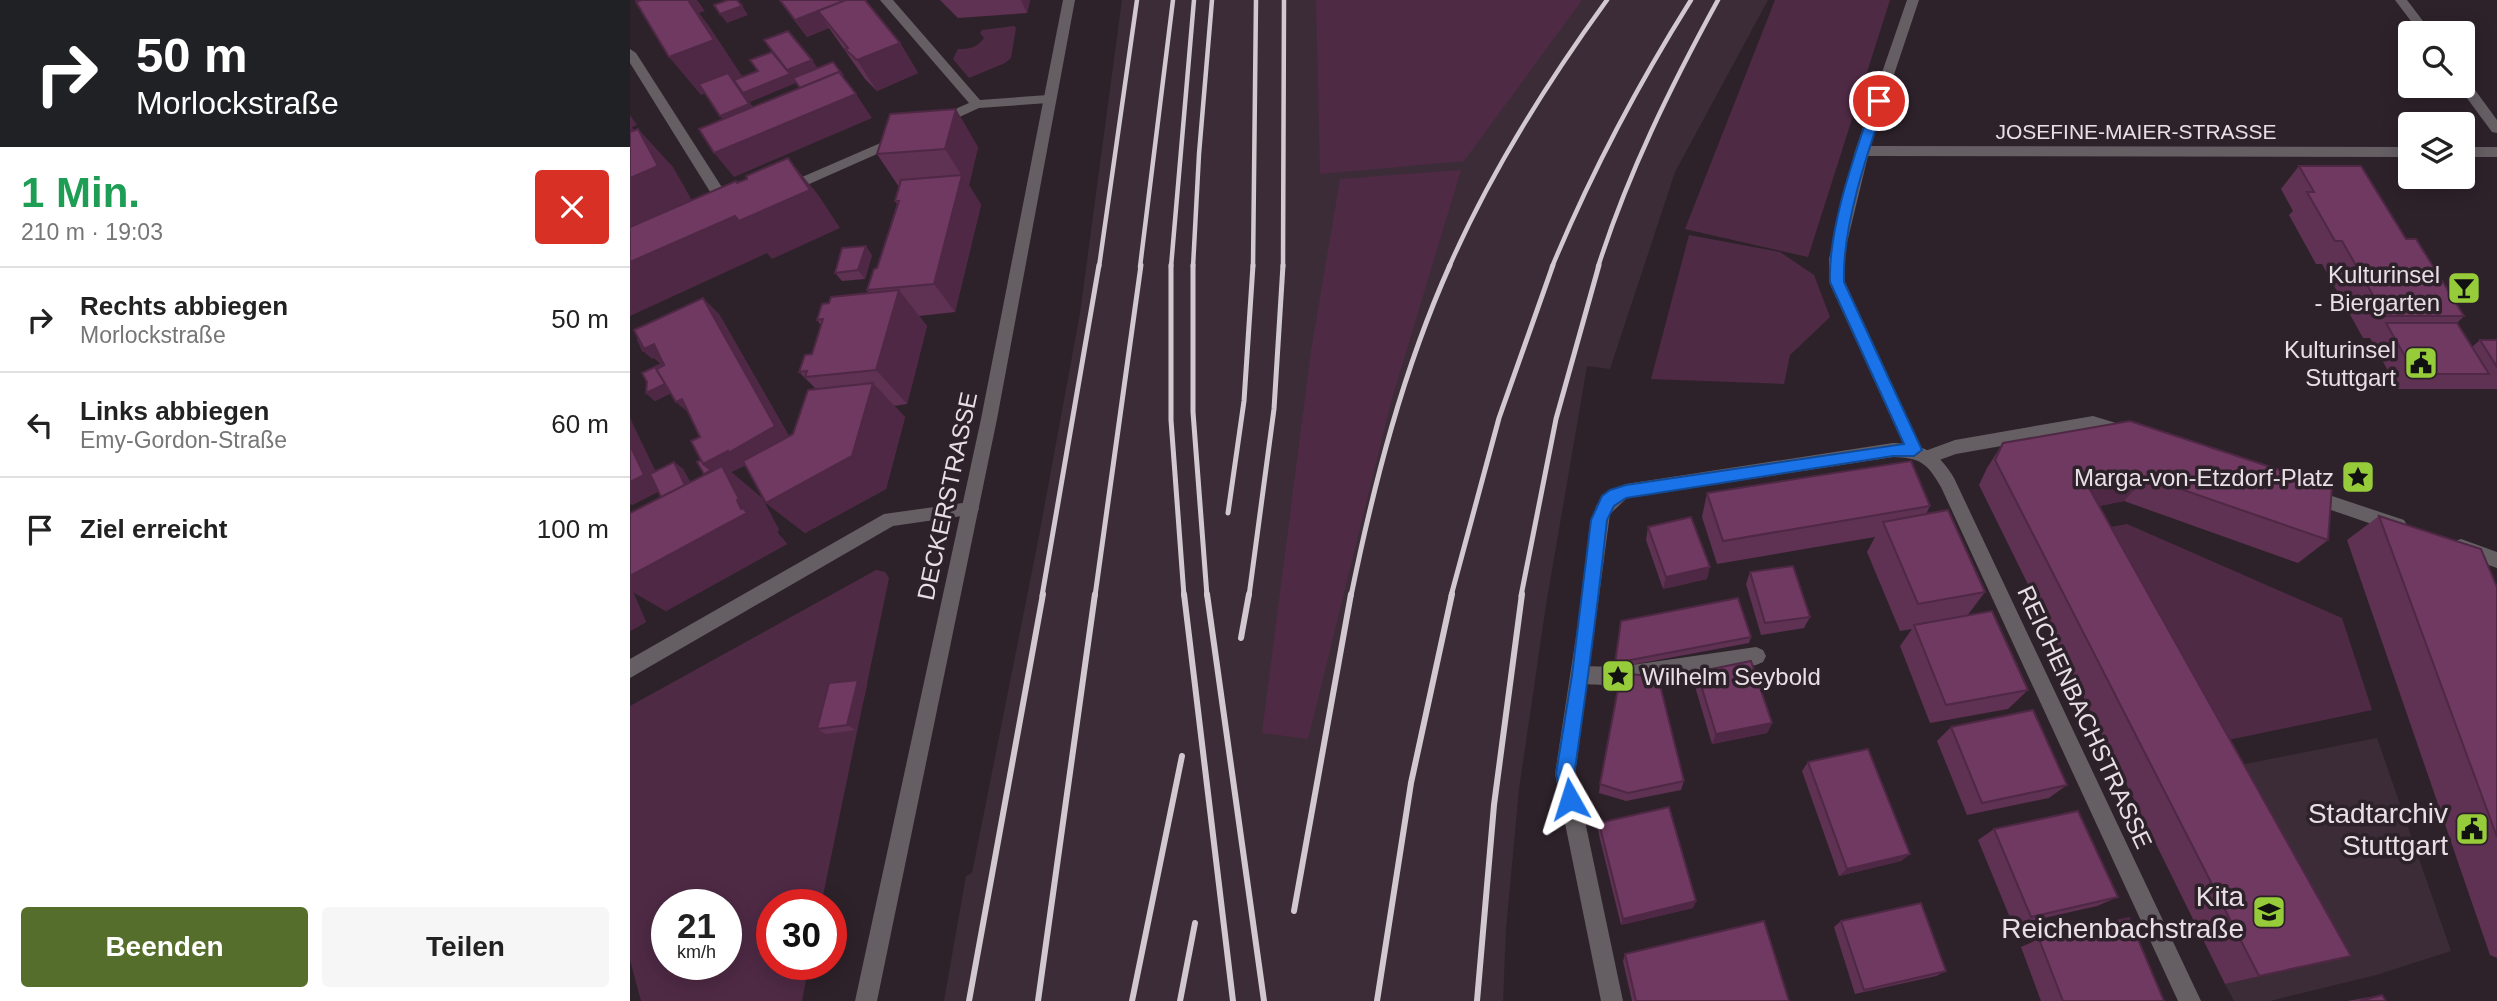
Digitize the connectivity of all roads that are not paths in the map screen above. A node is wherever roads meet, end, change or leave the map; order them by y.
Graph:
1 (1069, 0) edge
2 (1913, 0) edge
3 (2401, 0) edge
4 (889, 1) edge
5 (2417, 21) edge
6 (630, 53) edge
7 (2474, 98) edge
8 (1048, 99) junction
9 (977, 104) junction
10 (2497, 129) edge
11 (1862, 151) junction
12 (2398, 152) edge
13 (2475, 152) edge
14 (2497, 152) edge
15 (767, 197) edge
16 (730, 213) edge
17 (2135, 436) edge
18 (1923, 453) junction
19 (2286, 487) edge
20 (970, 509) junction
21 (2412, 530) edge
22 (2448, 543) edge
23 (2497, 560) edge
24 (1756, 656) dead end
25 (630, 669) edge
26 (1581, 675) junction
27 (866, 1001) edge
28 (1612, 1001) edge
29 (2190, 1001) edge

1 - 8 street, DECKERSTRASSE
2 - 11 street, REICHENBACHSTRASSE
3 - 5 street
4 - 9 street
6 - 16 street
7 - 10 street
8 - 9 street
8 - 20 street, DECKERSTRASSE
9 - 15 street
11 - 12 street, JOSEFINE-MAIER-STRASSE
11 - 18 street, REICHENBACHSTRASSE
13 - 14 street
17 - 18 street
18 - 26 street
18 - 29 street, REICHENBACHSTRASSE
19 - 21 street
20 - 25 street
20 - 27 street, DECKERSTRASSE
22 - 23 street
24 - 26 street
26 - 28 street

